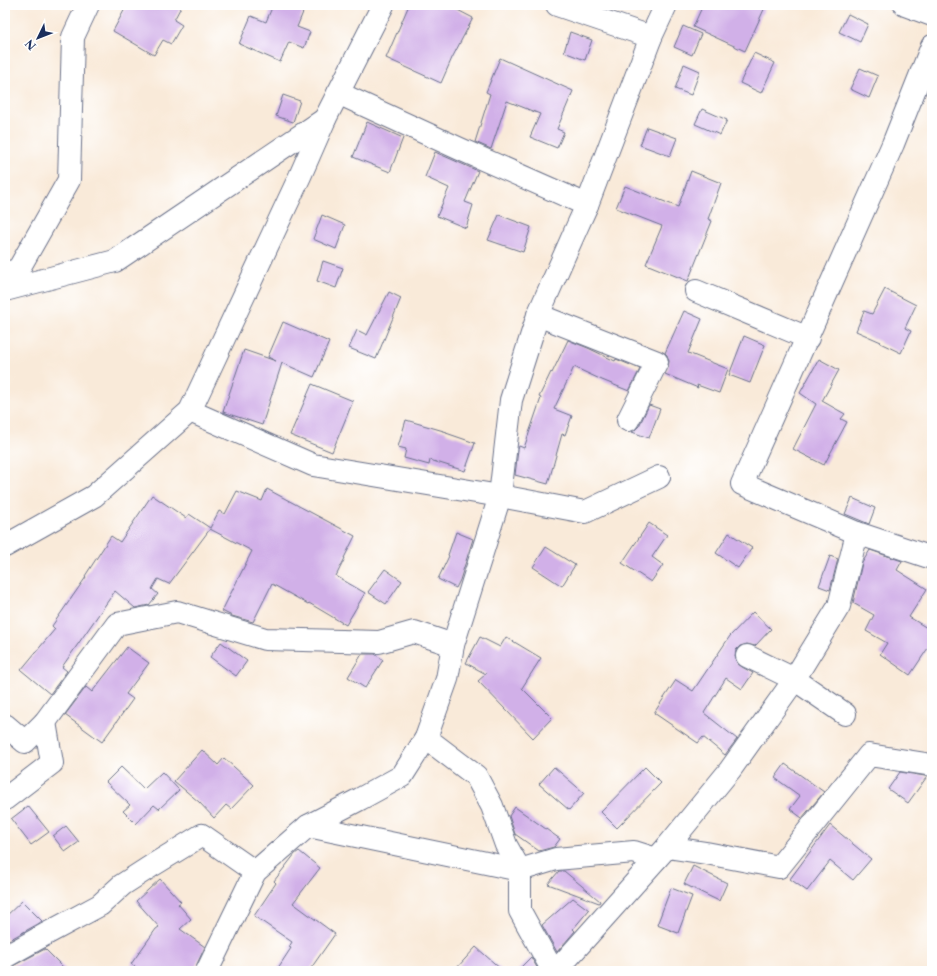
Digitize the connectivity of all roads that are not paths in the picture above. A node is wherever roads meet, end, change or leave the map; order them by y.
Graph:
1 (88, 5) edge
2 (383, 5) edge
3 (557, 5) edge
4 (666, 5) edge
5 (905, 5) edge
6 (932, 15) edge
7 (651, 37) junction
8 (932, 46) edge
9 (338, 93) junction
10 (325, 119) junction
11 (587, 206) junction
12 (5, 273) edge
13 (5, 290) edge
14 (696, 291) dead end
15 (538, 315) junction
16 (808, 338) junction
17 (190, 411) junction
18 (628, 420) dead end
19 (659, 477) dead end
20 (500, 496) junction
21 (857, 533) junction
22 (5, 546) edge
23 (932, 558) edge
24 (453, 645) junction
25 (747, 656) dead end
26 (794, 679) junction
27 (845, 714) dead end
28 (45, 722) junction
29 (5, 725) edge
30 (426, 738) junction
31 (932, 765) edge
32 (5, 799) edge
33 (308, 826) junction
34 (662, 853) junction
35 (520, 870) junction
36 (255, 872) junction
37 (5, 957) edge
38 (207, 971) edge
39 (553, 971) edge
40 (556, 971) edge

1 - 12 street
2 - 9 street
3 - 7 street
4 - 7 street
5 - 6 street
7 - 11 street
8 - 16 street
9 - 10 street
9 - 11 street
10 - 13 street
10 - 17 street
11 - 15 street
14 - 16 street
15 - 18 street
15 - 20 street
16 - 21 street
17 - 20 street
17 - 22 street
19 - 20 street
20 - 24 street
21 - 23 street
21 - 26 street
24 - 28 street
24 - 30 street
25 - 26 street
26 - 27 street
26 - 34 street
28 - 29 street
28 - 32 street
30 - 33 street
30 - 35 street
31 - 34 street
33 - 35 street
33 - 36 street
34 - 35 street
34 - 40 street
35 - 39 street
36 - 37 street
36 - 38 street

